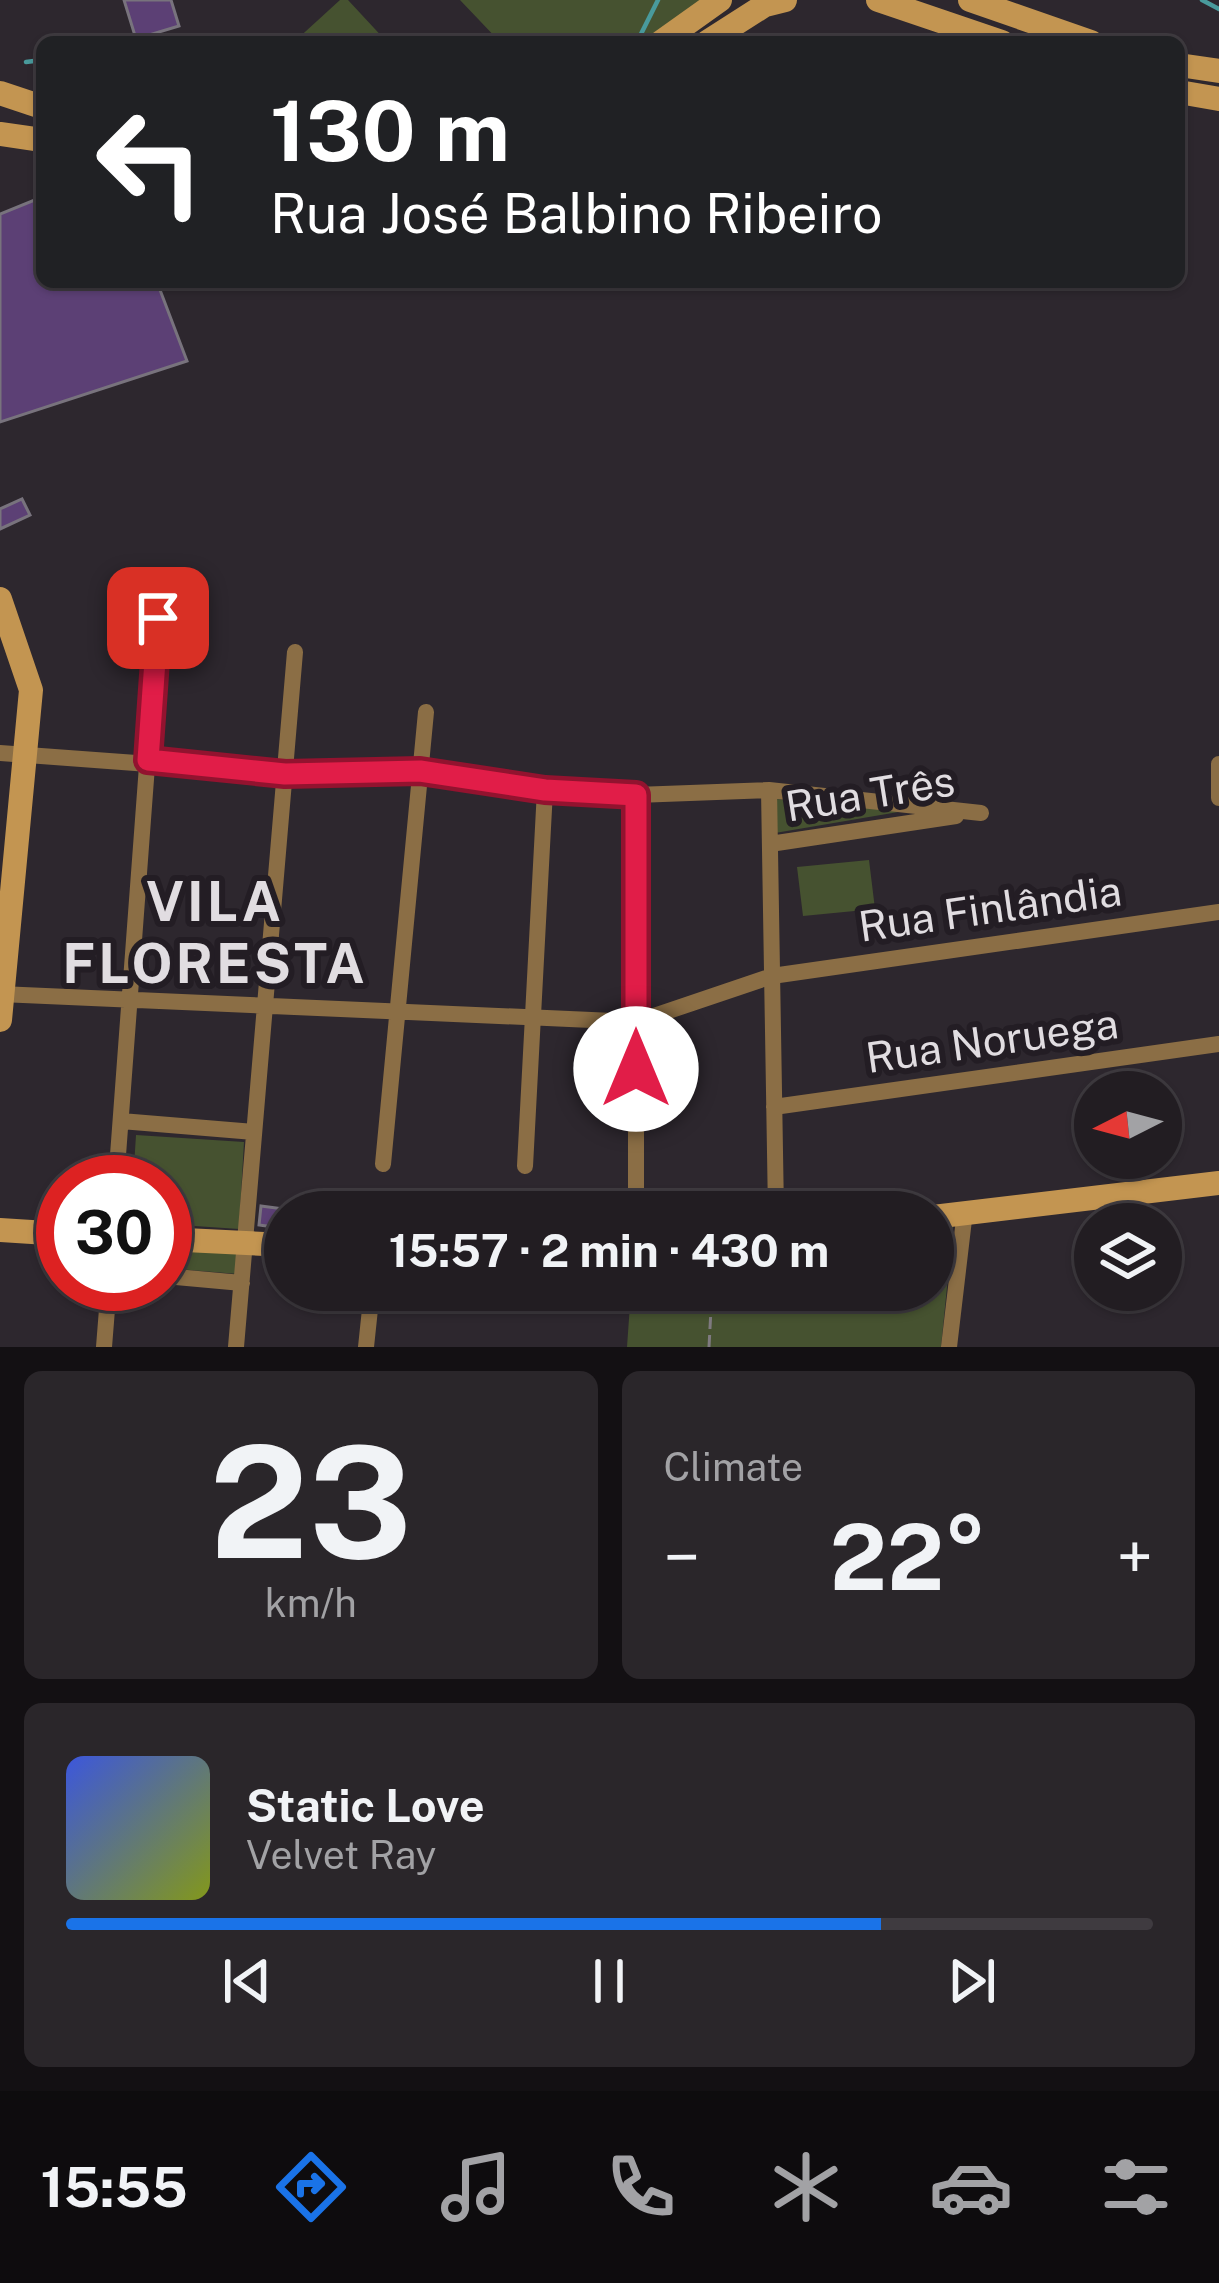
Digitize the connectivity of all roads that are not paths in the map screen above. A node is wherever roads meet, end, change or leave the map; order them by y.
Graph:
1 (720, 0) edge
2 (785, 0) edge
3 (878, 0) edge
4 (970, 0) edge
5 (669, 36) edge
6 (716, 36) edge
7 (984, 36) edge
8 (1074, 36) edge
9 (1185, 66) edge
10 (1219, 71) edge
11 (0, 93) edge
12 (1185, 93) edge
13 (1219, 99) edge
14 (36, 105) edge
15 (0, 134) edge
16 (36, 139) edge
17 (0, 599) edge
18 (158, 618) dead end
19 (6, 640) edge
20 (295, 652) dead end
21 (426, 712) dead end
22 (27, 751) junction
23 (0, 753) edge
24 (148, 760) junction
25 (1219, 764) edge
26 (420, 771) junction
27 (285, 774) junction
28 (545, 790) junction
29 (769, 790) junction
30 (1219, 794) edge
31 (636, 795) junction
32 (770, 844) junction
33 (1219, 912) edge
34 (772, 976) junction
35 (129, 1001) junction
36 (1, 1002) edge
37 (265, 1009) junction
38 (398, 1009) junction
39 (533, 1016) junction
40 (636, 1022) junction
41 (1219, 1044) edge
42 (774, 1107) junction
43 (121, 1121) junction
44 (254, 1132) junction
45 (118, 1155) edge
46 (383, 1164) dead end
47 (526, 1166) dead end
48 (1219, 1183) edge
49 (636, 1191) edge
50 (776, 1191) edge
51 (964, 1211) junction
52 (954, 1213) edge
53 (0, 1230) edge
54 (36, 1232) edge
55 (192, 1240) edge
56 (245, 1243) junction
57 (264, 1244) edge
58 (192, 1278) edge
59 (242, 1283) junction
60 (107, 1311) edge
61 (370, 1311) edge
62 (104, 1347) edge
63 (236, 1347) edge
64 (366, 1347) edge
65 (949, 1347) edge

1 - 5 main road
2 - 6 main road
3 - 7 main road
4 - 8 main road
9 - 10 main road
11 - 14 main road
12 - 13 main road
15 - 16 main road
17 - 19 main road
18 - 24 street
19 - 22 main road
20 - 27 street
21 - 26 street
22 - 23 street
22 - 24 street
22 - 36 main road
24 - 27 street
24 - 35 street
25 - 30 street
26 - 27 street
26 - 28 street
26 - 38 street
27 - 37 street
28 - 31 street
28 - 39 street
29 - 31 street
29 - 32 street
29 - 32 street, Rua Três
31 - 40 street
32 - 34 street
33 - 34 street, Rua Finlândia
34 - 40 street, Rua Finlândia
34 - 42 street
35 - 36 street
35 - 37 street
35 - 43 street
37 - 38 street
37 - 44 street
38 - 39 street
38 - 46 street
39 - 40 street
39 - 47 street
40 - 49 street
41 - 42 street, Rua Noruega
42 - 50 street
43 - 44 street
43 - 45 street
44 - 56 street
48 - 51 main road
51 - 52 main road
51 - 65 street
53 - 54 main road
55 - 56 main road
56 - 57 main road
56 - 59 street
58 - 59 street
59 - 63 street
60 - 62 street
61 - 64 street

